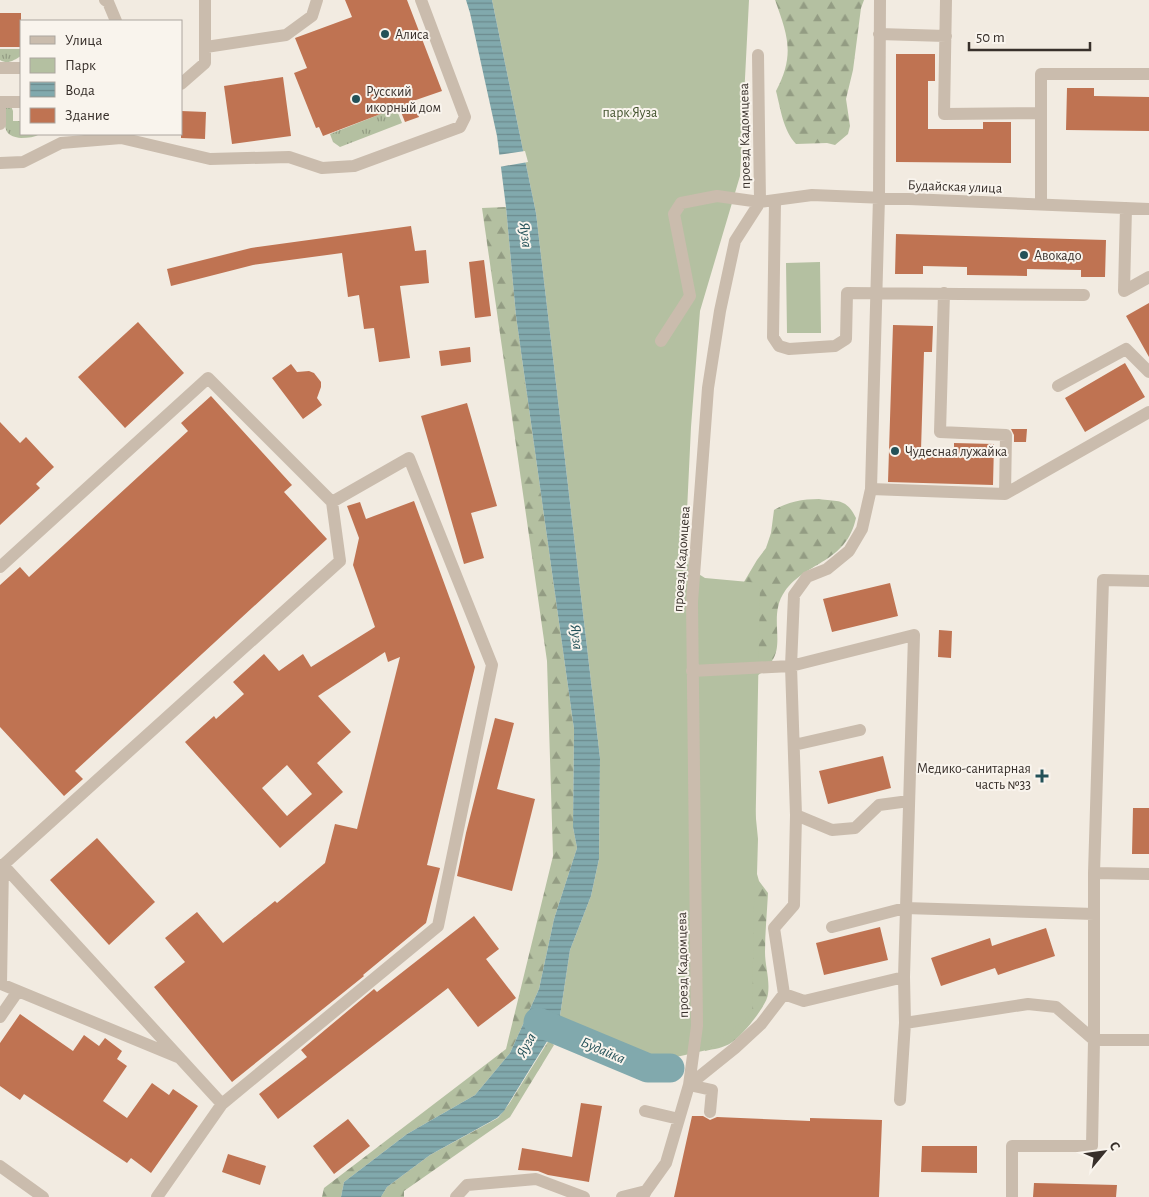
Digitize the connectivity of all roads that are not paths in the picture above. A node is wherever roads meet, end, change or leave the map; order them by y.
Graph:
1 (105, 0) edge
2 (205, 0) edge
3 (317, 0) edge
4 (421, 0) edge
5 (880, 0) edge
6 (946, 0) edge
7 (116, 20) edge
8 (879, 34) junction
9 (946, 36) junction
10 (206, 47) junction
11 (758, 55) dead end
12 (0, 68) edge
13 (20, 68) edge
14 (1149, 74) edge
15 (182, 83) edge
16 (0, 102) edge
17 (20, 102) edge
18 (1041, 113) junction
19 (0, 124) edge
20 (123, 136) edge
21 (0, 163) edge
22 (879, 198) junction
23 (775, 201) junction
24 (760, 202) junction
25 (1041, 204) junction
26 (1126, 208) junction
27 (1149, 208) edge
28 (1149, 278) edge
29 (876, 292) junction
30 (944, 293) junction
31 (1084, 295) dead end
32 (661, 340) dead end
33 (1149, 372) edge
34 (1058, 386) dead end
35 (1149, 412) edge
36 (870, 490) junction
37 (1005, 494) junction
38 (332, 502) junction
39 (0, 567) edge
40 (1149, 581) edge
41 (791, 666) junction
42 (692, 671) junction
43 (860, 730) dead end
44 (794, 745) junction
45 (908, 801) junction
46 (796, 815) junction
47 (1, 863) edge
48 (1094, 873) junction
49 (1149, 874) edge
50 (905, 908) junction
51 (1094, 914) junction
52 (832, 926) dead end
53 (904, 977) junction
54 (18, 991) junction
55 (784, 994) junction
56 (0, 1017) edge
57 (905, 1023) junction
58 (1094, 1040) junction
59 (1149, 1040) edge
60 (180, 1058) junction
61 (690, 1080) junction
62 (900, 1100) dead end
63 (222, 1104) junction
64 (645, 1111) dead end
65 (710, 1112) dead end
66 (679, 1119) junction
67 (0, 1166) edge
68 (644, 1194) edge
69 (43, 1197) edge
70 (157, 1197) edge
71 (456, 1197) edge
72 (584, 1197) edge
73 (622, 1197) edge
74 (1012, 1197) edge

1 - 7 street
2 - 10 street
3 - 10 street
4 - 20 street
5 - 8 street
6 - 9 street
8 - 9 street
8 - 22 street
9 - 18 street
10 - 15 street
11 - 24 street, проезд Кадомцева
12 - 13 street
14 - 18 street
16 - 17 street
16 - 19 street
18 - 25 street
20 - 21 street
22 - 23 street, Будайская улица
22 - 25 street, Будайская улица
22 - 29 street
23 - 24 street, Будайская улица
23 - 29 street
24 - 32 street, Будайская улица
24 - 42 street, проезд Кадомцева
25 - 26 street, Будайская улица
26 - 27 street, Будайская улица
26 - 28 street
29 - 30 street
29 - 36 street
30 - 31 street
30 - 37 street
33 - 34 street
35 - 37 street
36 - 37 street
36 - 41 street
38 - 39 street
38 - 47 street
38 - 63 street
40 - 48 street
41 - 42 street
41 - 44 street
41 - 45 street
42 - 61 street, проезд Кадомцева
43 - 44 street
44 - 46 street
45 - 46 street
45 - 50 street
46 - 55 street
47 - 54 street
47 - 60 street
48 - 49 street
48 - 51 street
50 - 51 street
50 - 52 street
50 - 53 street
51 - 58 street
53 - 55 street
53 - 57 street
54 - 56 street
54 - 60 street
55 - 61 street
57 - 58 street
57 - 62 street
58 - 59 street
58 - 74 street
60 - 63 street
61 - 65 street
61 - 66 street, проезд Кадомцева
63 - 70 street
64 - 66 street
66 - 68 street, проезд Кадомцева
67 - 69 street
68 - 73 street
71 - 72 street

